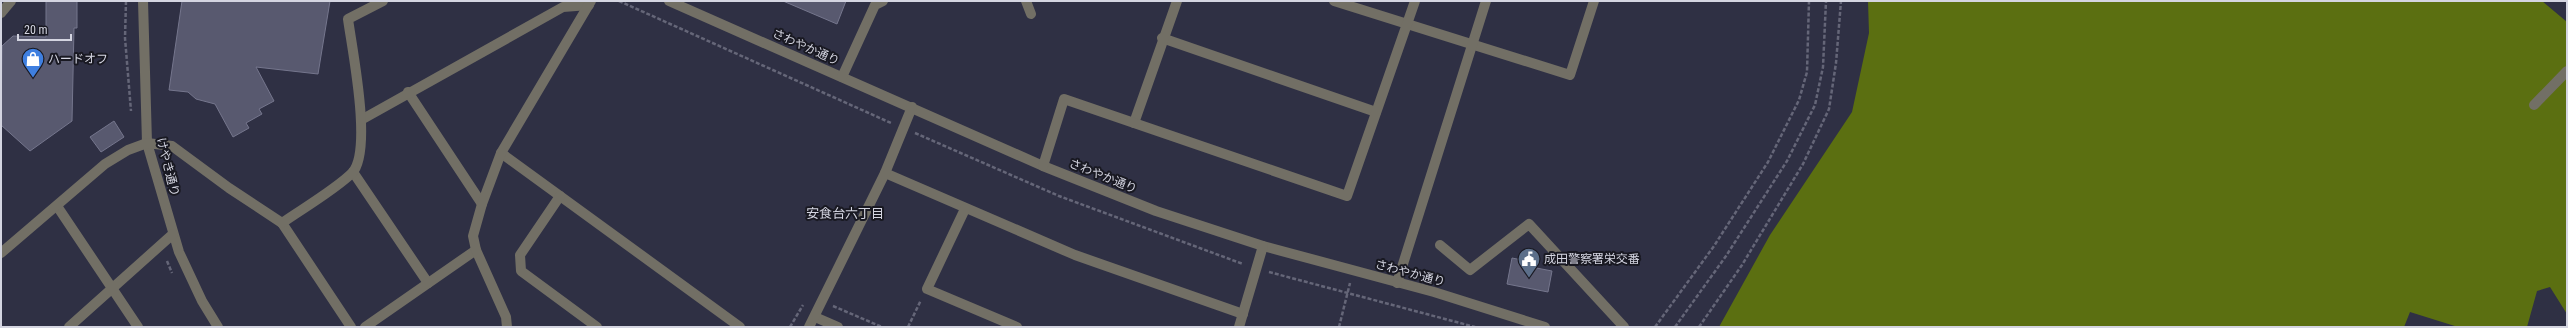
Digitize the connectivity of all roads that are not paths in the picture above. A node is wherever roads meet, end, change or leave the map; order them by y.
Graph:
1 (11, 1) edge
2 (143, 1) edge
3 (383, 1) edge
4 (669, 1) edge
5 (883, 1) edge
6 (1026, 1) edge
7 (1176, 1) edge
8 (1334, 1) edge
9 (1414, 1) edge
10 (1486, 1) edge
11 (1594, 1) edge
12 (590, 3) edge
13 (1, 13) edge
14 (1031, 14) dead end
15 (1406, 25) junction
16 (1162, 38) junction
17 (1471, 45) junction
18 (2567, 71) edge
19 (842, 76) junction
20 (408, 92) junction
21 (2534, 105) dead end
22 (912, 107) junction
23 (1376, 112) junction
24 (361, 120) junction
25 (1134, 122) junction
26 (147, 143) junction
27 (502, 153) junction
28 (1043, 166) junction
29 (353, 172) junction
30 (885, 173) junction
31 (560, 196) junction
32 (482, 204) junction
33 (56, 206) junction
34 (965, 209) junction
35 (282, 223) junction
36 (173, 234) junction
37 (1440, 245) dead end
38 (1263, 246) junction
39 (476, 250) junction
40 (1, 253) edge
41 (428, 283) junction
42 (1397, 283) junction
43 (112, 289) junction
44 (1243, 314) junction
45 (815, 317) junction
46 (727, 324) edge
47 (69, 327) edge
48 (138, 327) edge
49 (218, 327) edge
50 (352, 327) edge
51 (365, 327) edge
52 (508, 327) edge
53 (597, 327) edge
54 (740, 327) edge
55 (809, 327) edge
56 (838, 327) edge
57 (1017, 327) edge
58 (1239, 327) edge
59 (1545, 327) edge
60 (1624, 327) edge

1 - 13 street
2 - 26 street, けやき通り
3 - 24 street
4 - 19 street, さわやか通り
5 - 19 street
6 - 14 street
7 - 16 street
8 - 15 street
9 - 15 street
10 - 17 street
11 - 17 street
12 - 20 street
12 - 27 street
15 - 17 street
15 - 23 street
16 - 23 street
16 - 25 street
17 - 42 street
18 - 21 street
19 - 22 street, さわやか通り
20 - 24 street
20 - 32 street
22 - 28 street, さわやか通り
22 - 30 street
23 - 25 street
24 - 29 street
25 - 28 street
26 - 33 street
26 - 35 street
26 - 36 street, けやき通り
27 - 31 street
27 - 32 street
28 - 38 street, さわやか通り
29 - 35 street
29 - 41 street
30 - 34 street
30 - 45 street
31 - 46 street
31 - 53 street
32 - 39 street
33 - 40 street
33 - 43 street
34 - 44 street
34 - 57 street
35 - 50 street
36 - 43 street
36 - 49 street, けやき通り
37 - 60 street
38 - 42 street, さわやか通り
38 - 44 street
39 - 41 street
39 - 52 street
41 - 51 street
42 - 59 street, さわやか通り
43 - 47 street
43 - 48 street
44 - 58 street
45 - 55 street
45 - 56 street
46 - 54 street

